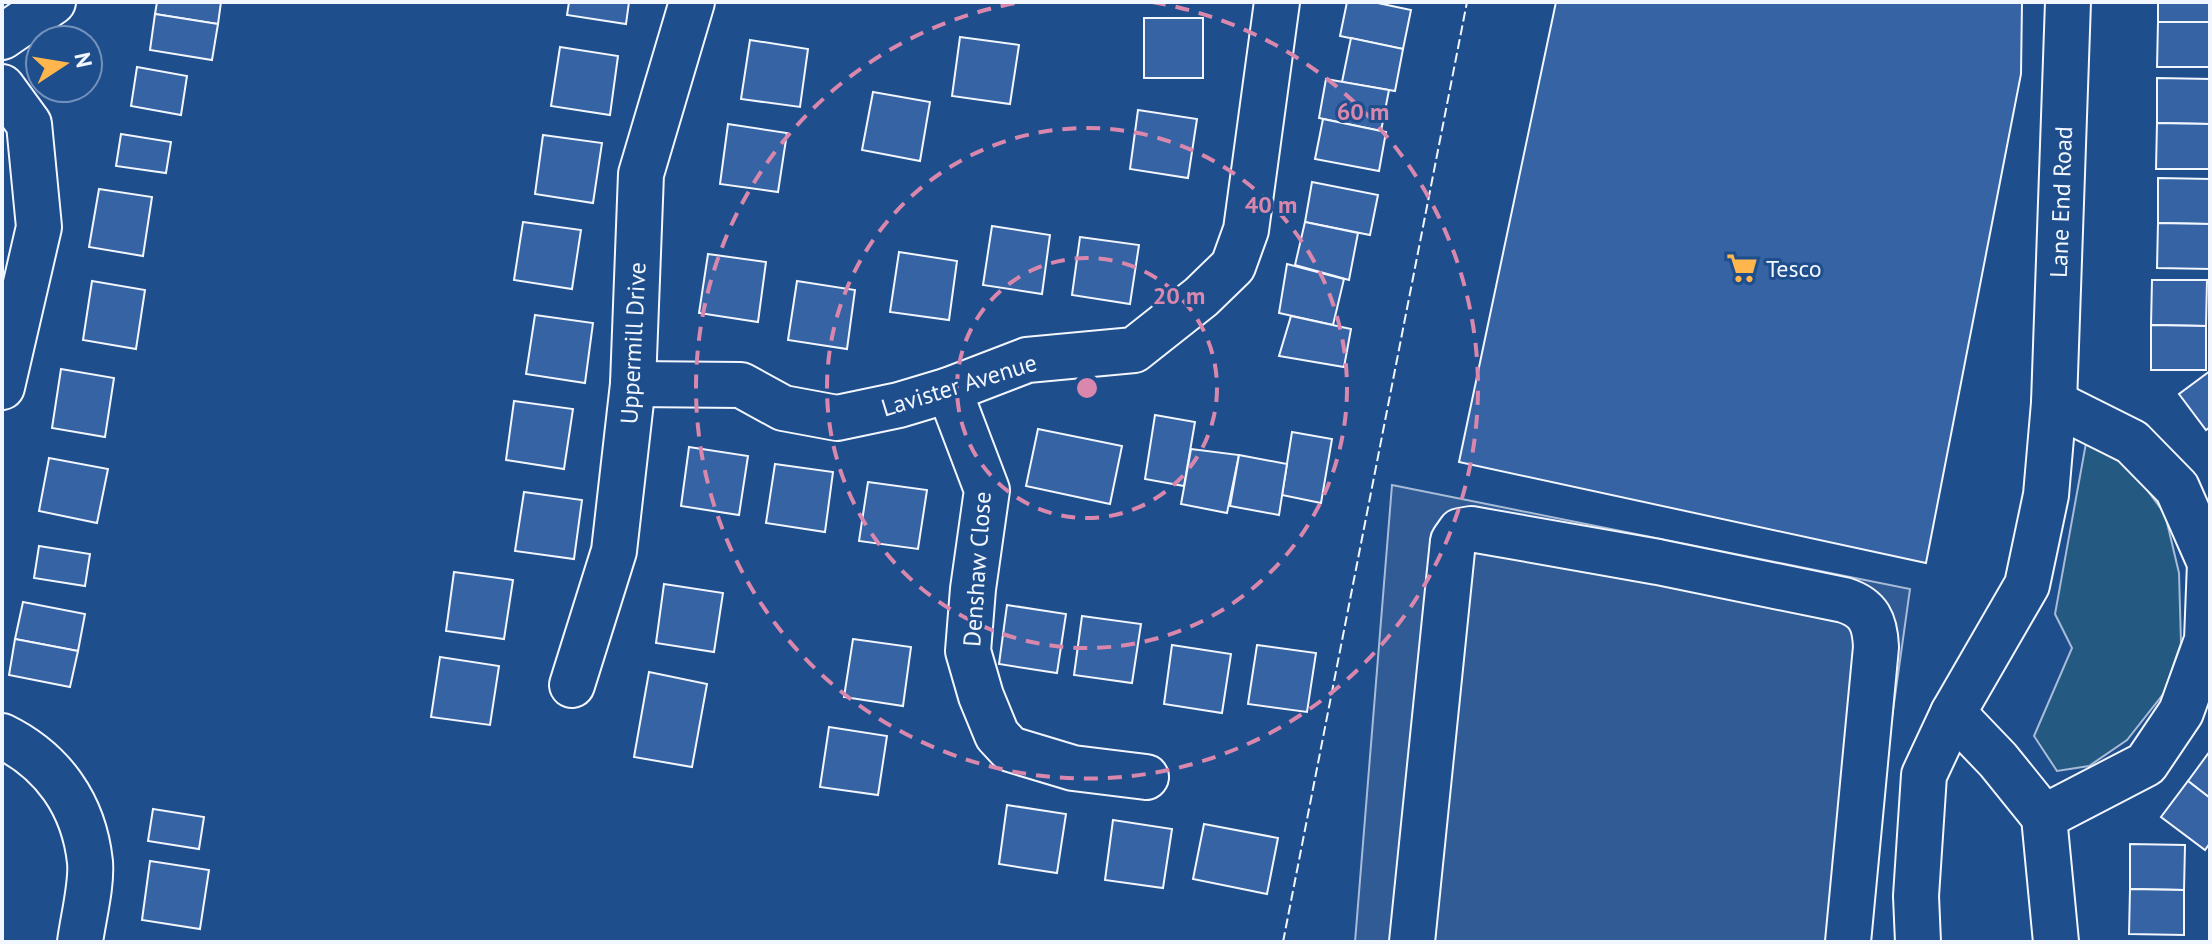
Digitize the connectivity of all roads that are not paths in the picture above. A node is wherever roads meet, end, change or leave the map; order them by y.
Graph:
1 (53, 2) edge
2 (692, 2) edge
3 (1277, 2) edge
4 (2068, 2) edge
5 (2, 37) edge
6 (2, 87) edge
7 (633, 384) junction
8 (2, 387) edge
9 (949, 390) junction
10 (2054, 403) junction
11 (572, 685) dead end
12 (1953, 713) junction
13 (2, 736) edge
14 (1146, 777) dead end
15 (2044, 817) junction
16 (80, 942) edge
17 (1412, 942) edge
18 (1848, 942) edge
19 (1918, 942) edge
20 (2056, 942) edge

1 - 5 street
2 - 7 street, Uppermill Drive
3 - 9 street, Lavister Avenue
4 - 10 street, Lane End Road
6 - 8 street
7 - 9 street, Lavister Avenue
7 - 11 street, Uppermill Drive
9 - 14 street, Denshaw Close
10 - 12 street, Lane End Road
10 - 15 street
12 - 15 street
12 - 19 street, Lane End Road
13 - 16 street
15 - 20 street
17 - 18 street

